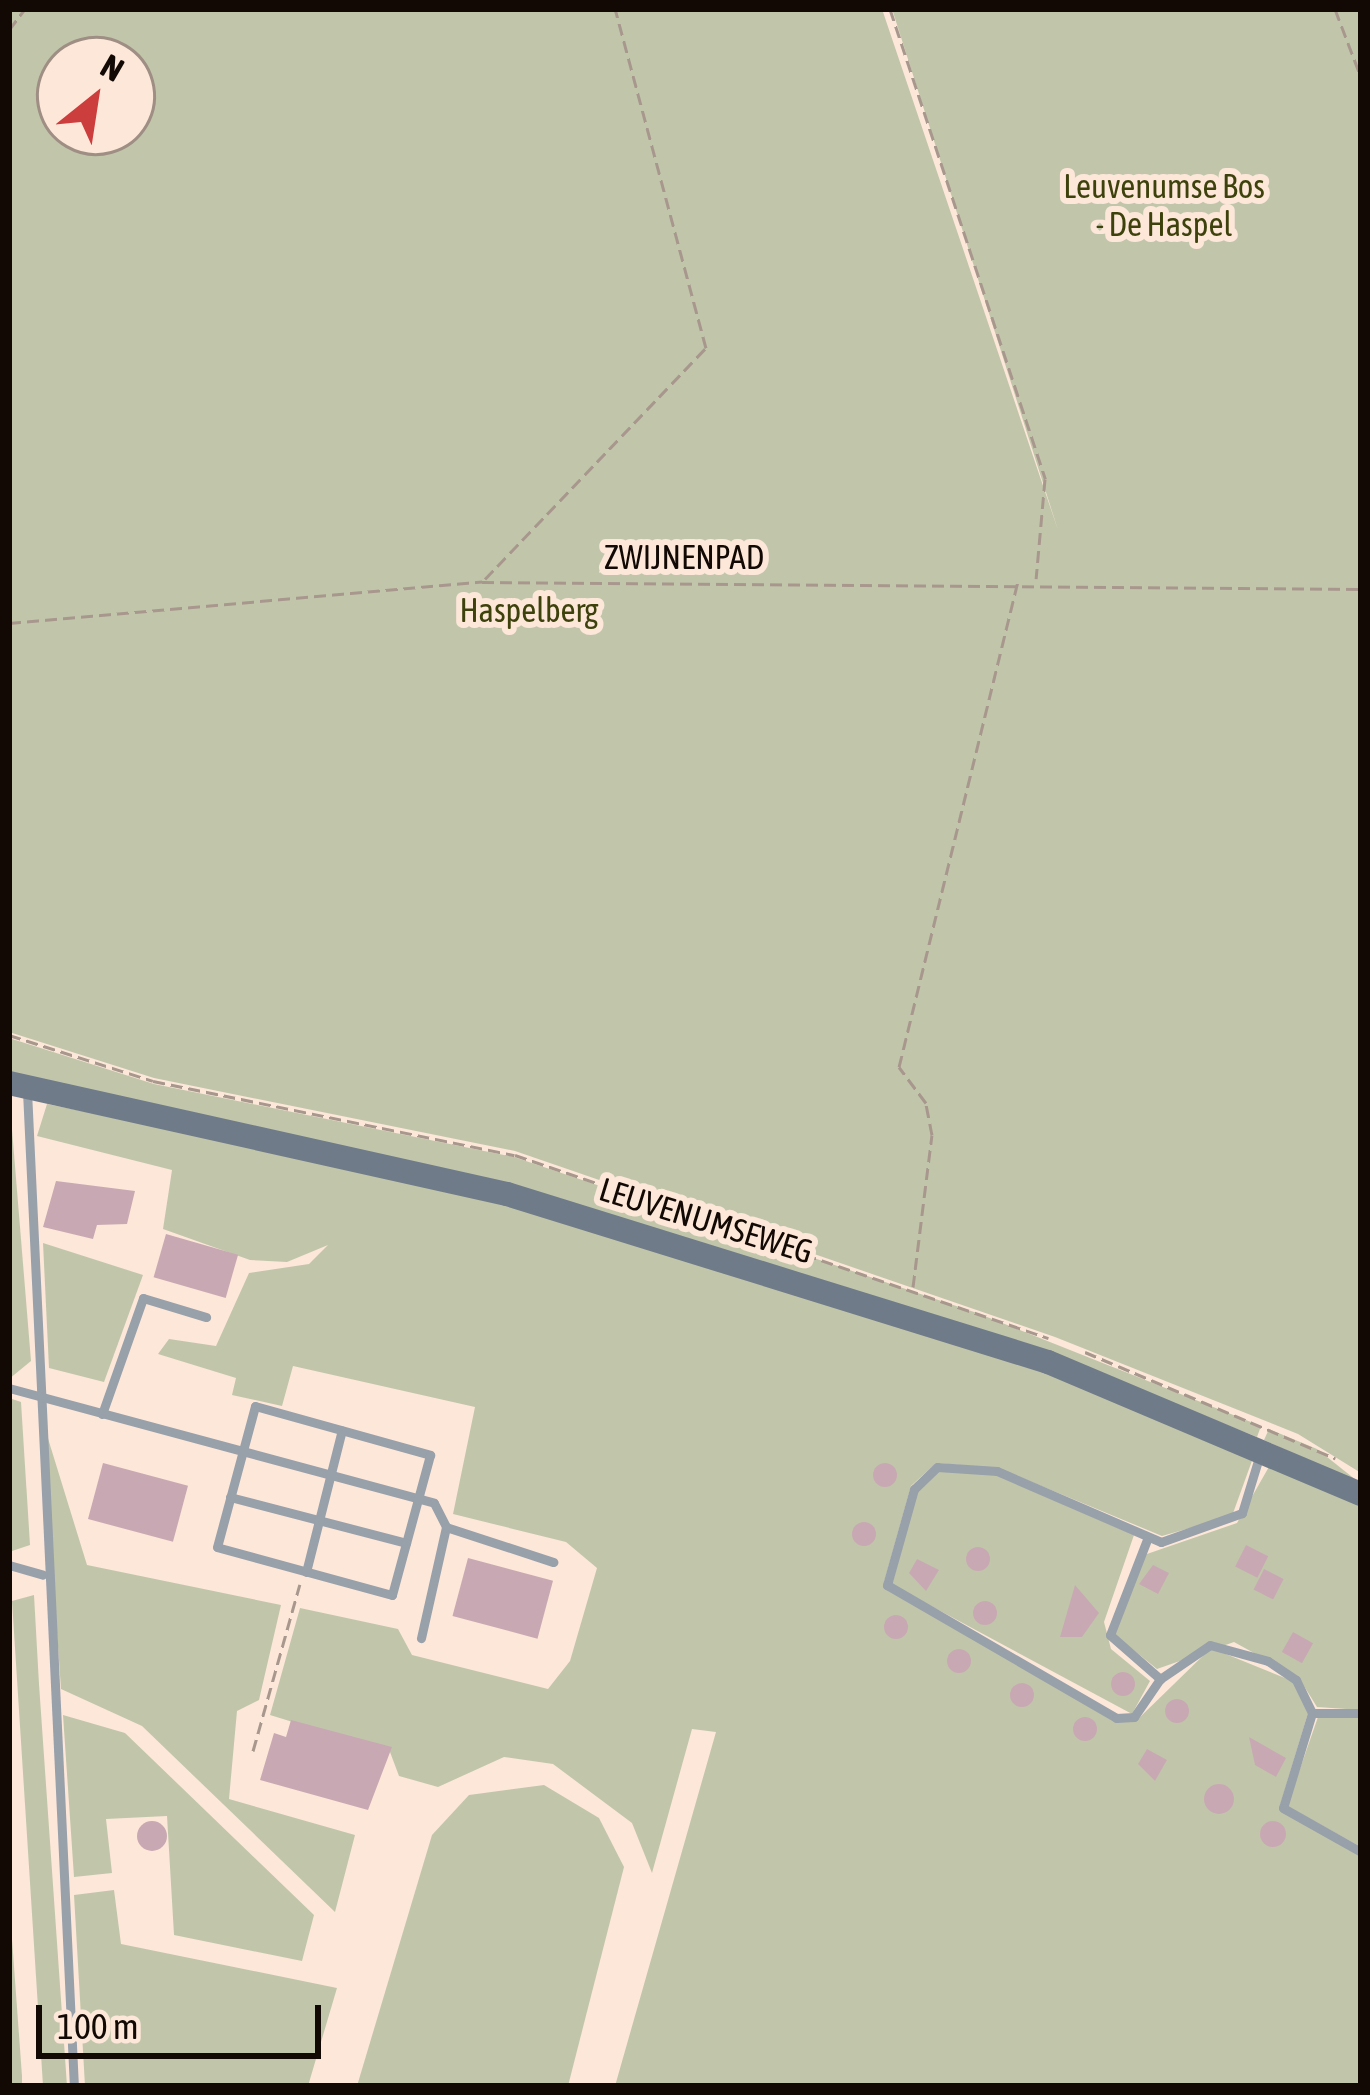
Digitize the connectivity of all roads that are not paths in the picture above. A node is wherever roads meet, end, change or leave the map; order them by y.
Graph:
1 (18, 1086) edge
2 (206, 1317) dead end
3 (9, 1388) edge
4 (40, 1397) junction
5 (102, 1414) junction
6 (342, 1430) junction
7 (1261, 1449) junction
8 (243, 1451) junction
9 (331, 1475) junction
10 (1361, 1494) edge
11 (230, 1497) junction
12 (418, 1499) junction
13 (319, 1522) junction
14 (446, 1527) junction
15 (1148, 1537) junction
16 (406, 1543) junction
17 (554, 1562) dead end
18 (9, 1565) edge
19 (307, 1572) junction
20 (43, 1575) junction
21 (421, 1638) dead end
22 (1160, 1679) junction
23 (1312, 1713) junction
24 (1361, 1713) edge
25 (1361, 1852) edge
26 (74, 2086) edge

1 - 4 lane
1 - 7 main road, LEUVENUMSEWEG
2 - 5 lane
3 - 4 lane
4 - 5 lane
4 - 20 lane
5 - 8 lane
6 - 8 lane
6 - 9 lane
6 - 12 lane
7 - 10 main road, LEUVENUMSEWEG
7 - 15 lane
8 - 9 lane
8 - 11 lane
9 - 12 lane
9 - 13 lane
11 - 13 lane
11 - 19 lane
12 - 14 lane
12 - 16 lane
13 - 16 lane
13 - 19 lane
14 - 17 lane
14 - 21 lane
15 - 22 lane
15 - 22 lane
16 - 19 lane
18 - 20 lane
20 - 26 lane
22 - 23 lane
23 - 24 lane
23 - 25 lane

